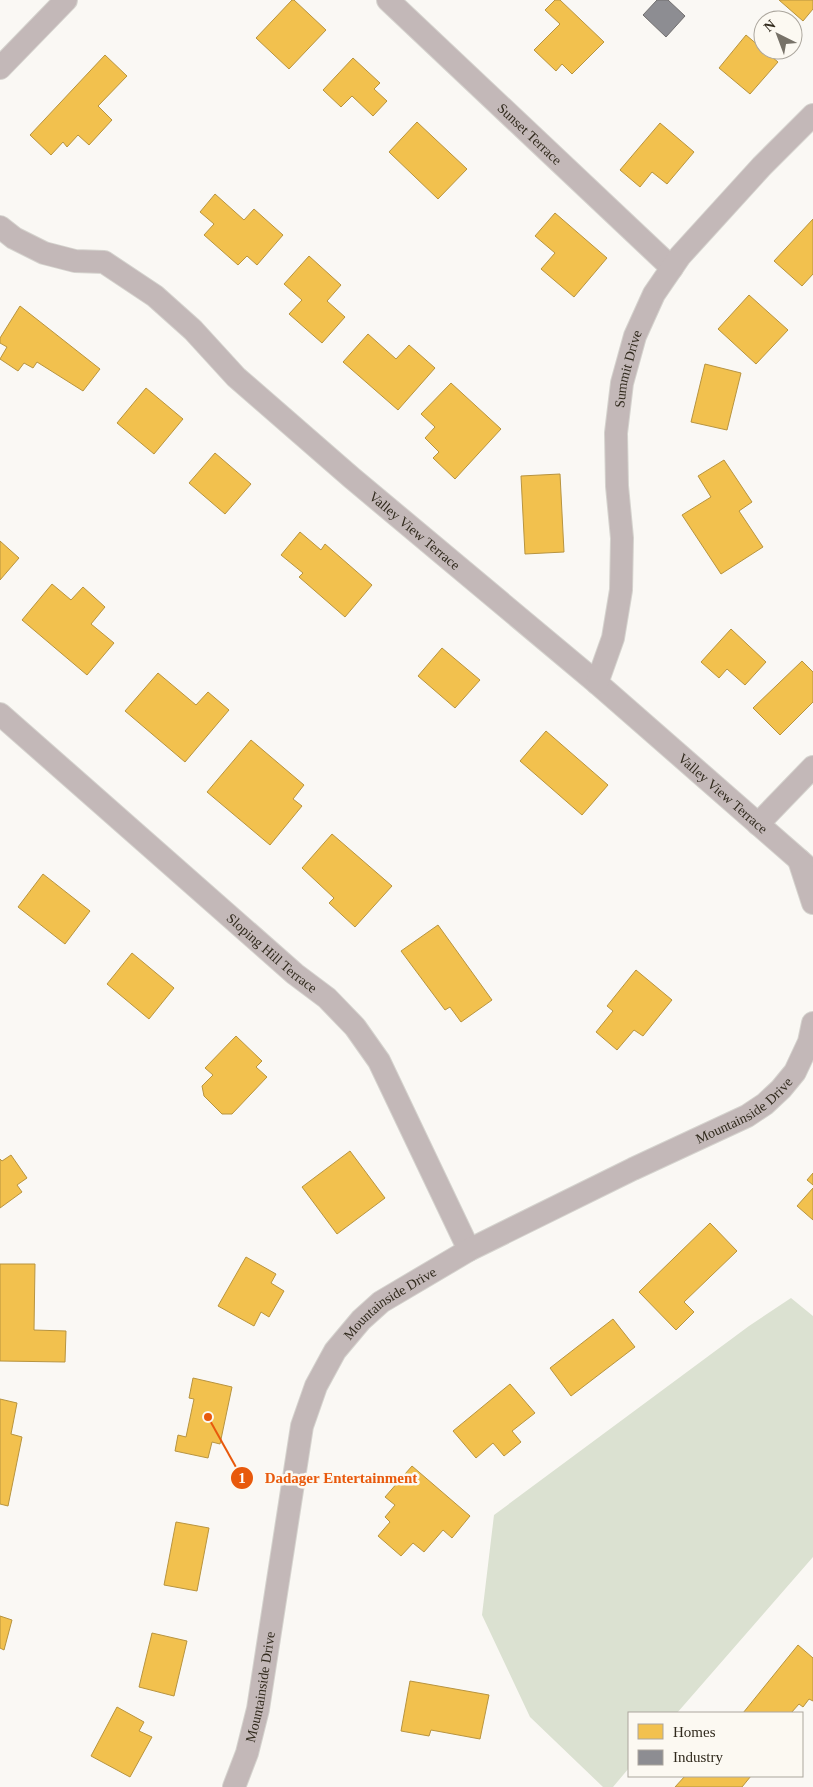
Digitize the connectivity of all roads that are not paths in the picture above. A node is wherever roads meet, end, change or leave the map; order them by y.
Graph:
1 (66, 0) edge
2 (388, 0) edge
3 (0, 68) edge
4 (813, 115) edge
5 (0, 226) edge
6 (672, 268) junction
7 (597, 683) junction
8 (0, 714) edge
9 (813, 767) edge
10 (758, 824) junction
11 (806, 866) edge
12 (813, 903) edge
13 (813, 1023) edge
14 (469, 1250) junction
15 (234, 1787) edge

1 - 3 street
2 - 6 street, Sunset Terrace
4 - 6 street, Summit Drive
5 - 7 street, Valley View Terrace
6 - 7 street, Summit Drive
7 - 10 street, Valley View Terrace
8 - 14 street, Sloping Hill Terrace
9 - 10 street
10 - 11 street, Valley View Terrace
11 - 12 street
13 - 14 street, Mountainside Drive
14 - 15 street, Mountainside Drive

